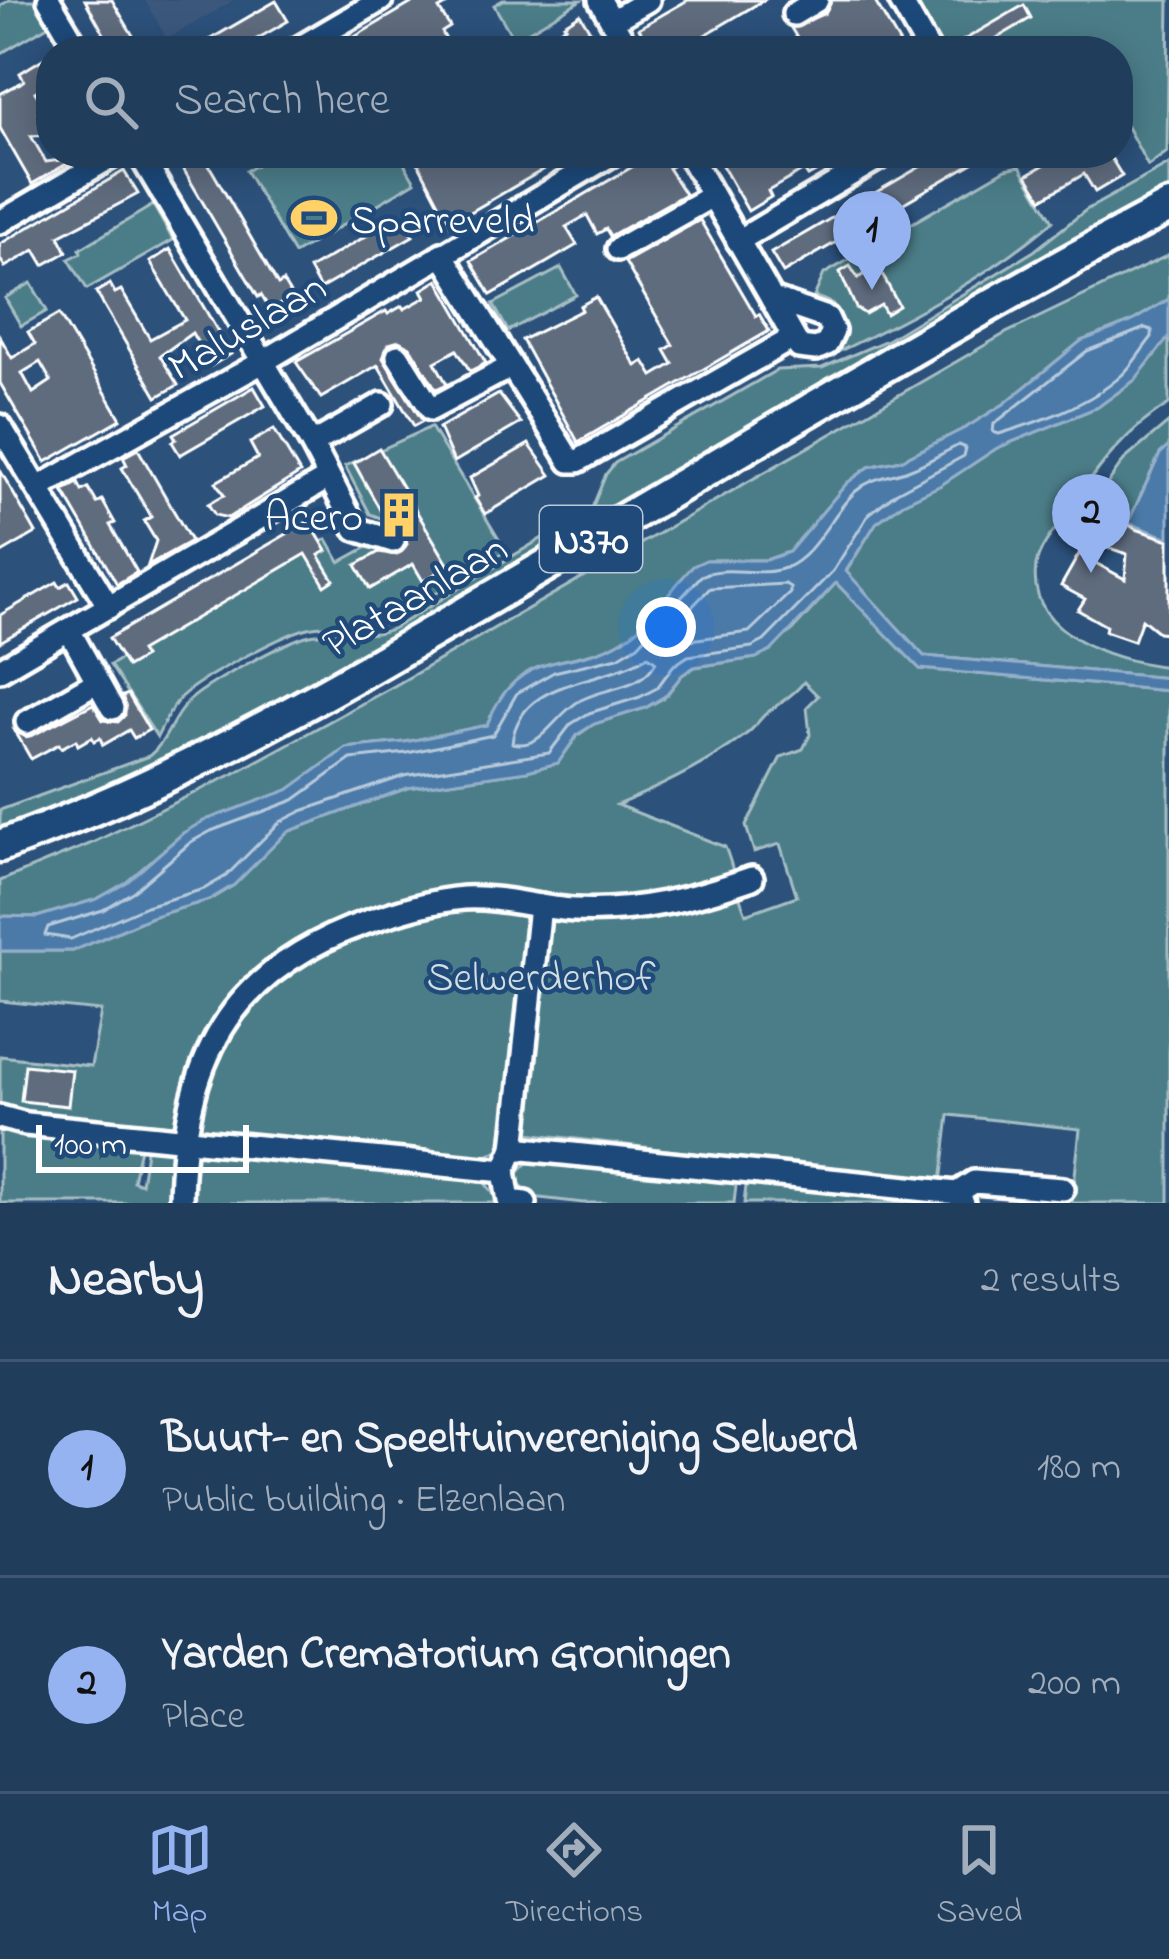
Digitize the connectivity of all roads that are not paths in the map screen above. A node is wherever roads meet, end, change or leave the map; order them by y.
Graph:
1 (49, 0) edge
2 (381, 0) edge
3 (600, 0) edge
4 (648, 0) edge
5 (818, 0) edge
6 (900, 0) edge
7 (794, 14) dead end
8 (612, 21) junction
9 (70, 36) edge
10 (335, 36) edge
11 (620, 36) edge
12 (920, 36) edge
13 (92, 168) edge
14 (148, 168) edge
15 (588, 168) edge
16 (696, 168) edge
17 (862, 168) edge
18 (712, 196) junction
19 (1169, 207) edge
20 (0, 222) edge
21 (1169, 230) edge
22 (738, 241) junction
23 (619, 249) dead end
24 (442, 254) junction
25 (772, 299) junction
26 (791, 339) junction
27 (398, 356) dead end
28 (261, 363) junction
29 (510, 367) junction
30 (382, 404) dead end
31 (0, 426) edge
32 (312, 444) junction
33 (328, 478) junction
34 (38, 488) junction
35 (393, 541) dead end
36 (109, 607) junction
37 (69, 630) junction
38 (0, 670) edge
39 (96, 679) junction
40 (112, 708) dead end
41 (27, 722) dead end
42 (0, 846) edge
43 (0, 868) edge
44 (752, 878) dead end
45 (540, 907) junction
46 (0, 1117) edge
47 (184, 1139) junction
48 (514, 1148) junction
49 (504, 1172) junction
50 (1063, 1189) dead end
51 (909, 1196) edge
52 (960, 1198) edge
53 (514, 1202) edge
54 (181, 1203) edge

1 - 9 street
2 - 10 street
3 - 8 street
4 - 8 street
5 - 7 street
6 - 12 street
8 - 11 street
13 - 20 street
14 - 28 street
15 - 24 street, Maluslaan
16 - 18 street
17 - 22 street
18 - 22 street
18 - 23 street
19 - 42 highway, Plataanlaan / N370
21 - 43 highway, Plataanlaan / N370
22 - 25 street
24 - 28 street, Maluslaan
24 - 29 street
25 - 26 street
25 - 26 street
26 - 29 street
27 - 29 street
28 - 32 street
28 - 34 street, Maluslaan
30 - 32 street
31 - 34 street
32 - 33 street
33 - 35 street
33 - 36 street
34 - 36 street
36 - 37 street
37 - 38 street
37 - 39 street
39 - 40 street
39 - 41 street
44 - 45 street
45 - 47 street
45 - 48 street
46 - 47 street
47 - 49 street
47 - 54 street
48 - 49 street
48 - 51 street
49 - 53 street
50 - 52 street
51 - 52 street

